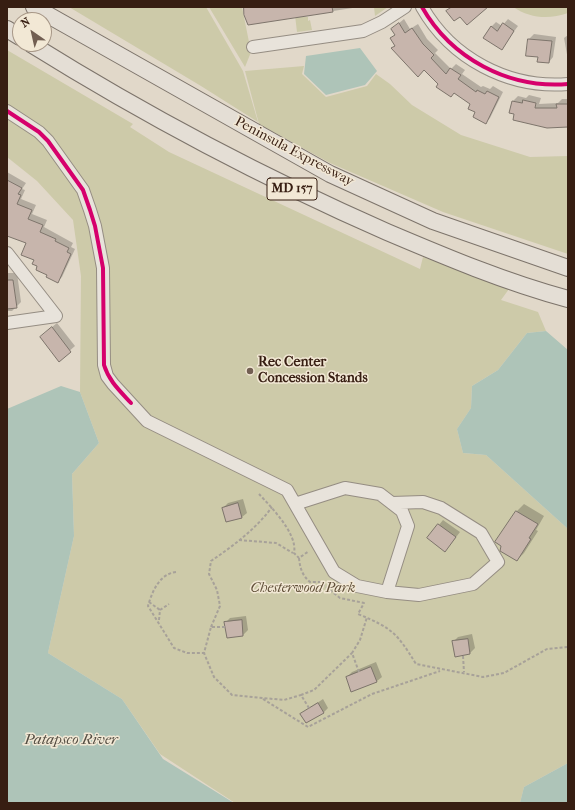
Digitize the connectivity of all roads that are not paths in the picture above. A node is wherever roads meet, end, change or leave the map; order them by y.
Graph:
1 (34, 7) edge
2 (405, 7) edge
3 (422, 7) edge
4 (253, 47) dead end
5 (45, 52) edge
6 (568, 84) edge
7 (7, 111) edge
8 (7, 253) edge
9 (568, 268) edge
10 (568, 299) edge
11 (7, 323) edge
12 (392, 503) junction
13 (295, 504) junction
14 (387, 592) junction

1 - 9 main road, Peninsula Expressway / MD 157
2 - 4 street
3 - 6 street
5 - 10 main road, MD 157
7 - 13 street
8 - 11 street
12 - 13 street
12 - 14 street
12 - 14 street
13 - 14 street

